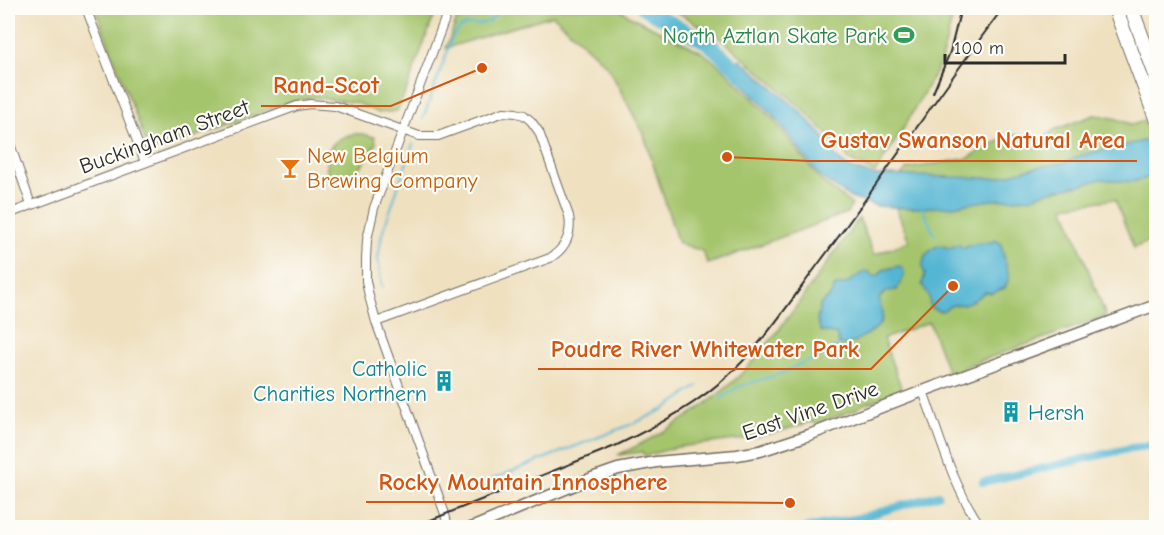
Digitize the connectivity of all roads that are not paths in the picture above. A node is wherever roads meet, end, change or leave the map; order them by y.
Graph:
1 (86, 8) edge
2 (449, 8) edge
3 (1115, 8) edge
4 (1131, 8) edge
5 (1156, 75) edge
6 (1155, 113) edge
7 (403, 130) junction
8 (8, 138) edge
9 (145, 162) junction
10 (31, 205) junction
11 (8, 214) edge
12 (1156, 305) edge
13 (376, 322) junction
14 (923, 391) junction
15 (447, 528) edge
16 (471, 528) edge
17 (982, 528) edge

1 - 9 street
2 - 7 street
3 - 6 highway
4 - 5 highway
7 - 9 street, Buckingham Street
7 - 13 street
7 - 13 street, Buckingham Street
8 - 10 street
9 - 10 street, Buckingham Street
10 - 11 street, Buckingham Street
12 - 14 main road, East Vine Drive
13 - 15 street
14 - 16 main road, East Vine Drive
14 - 17 street

